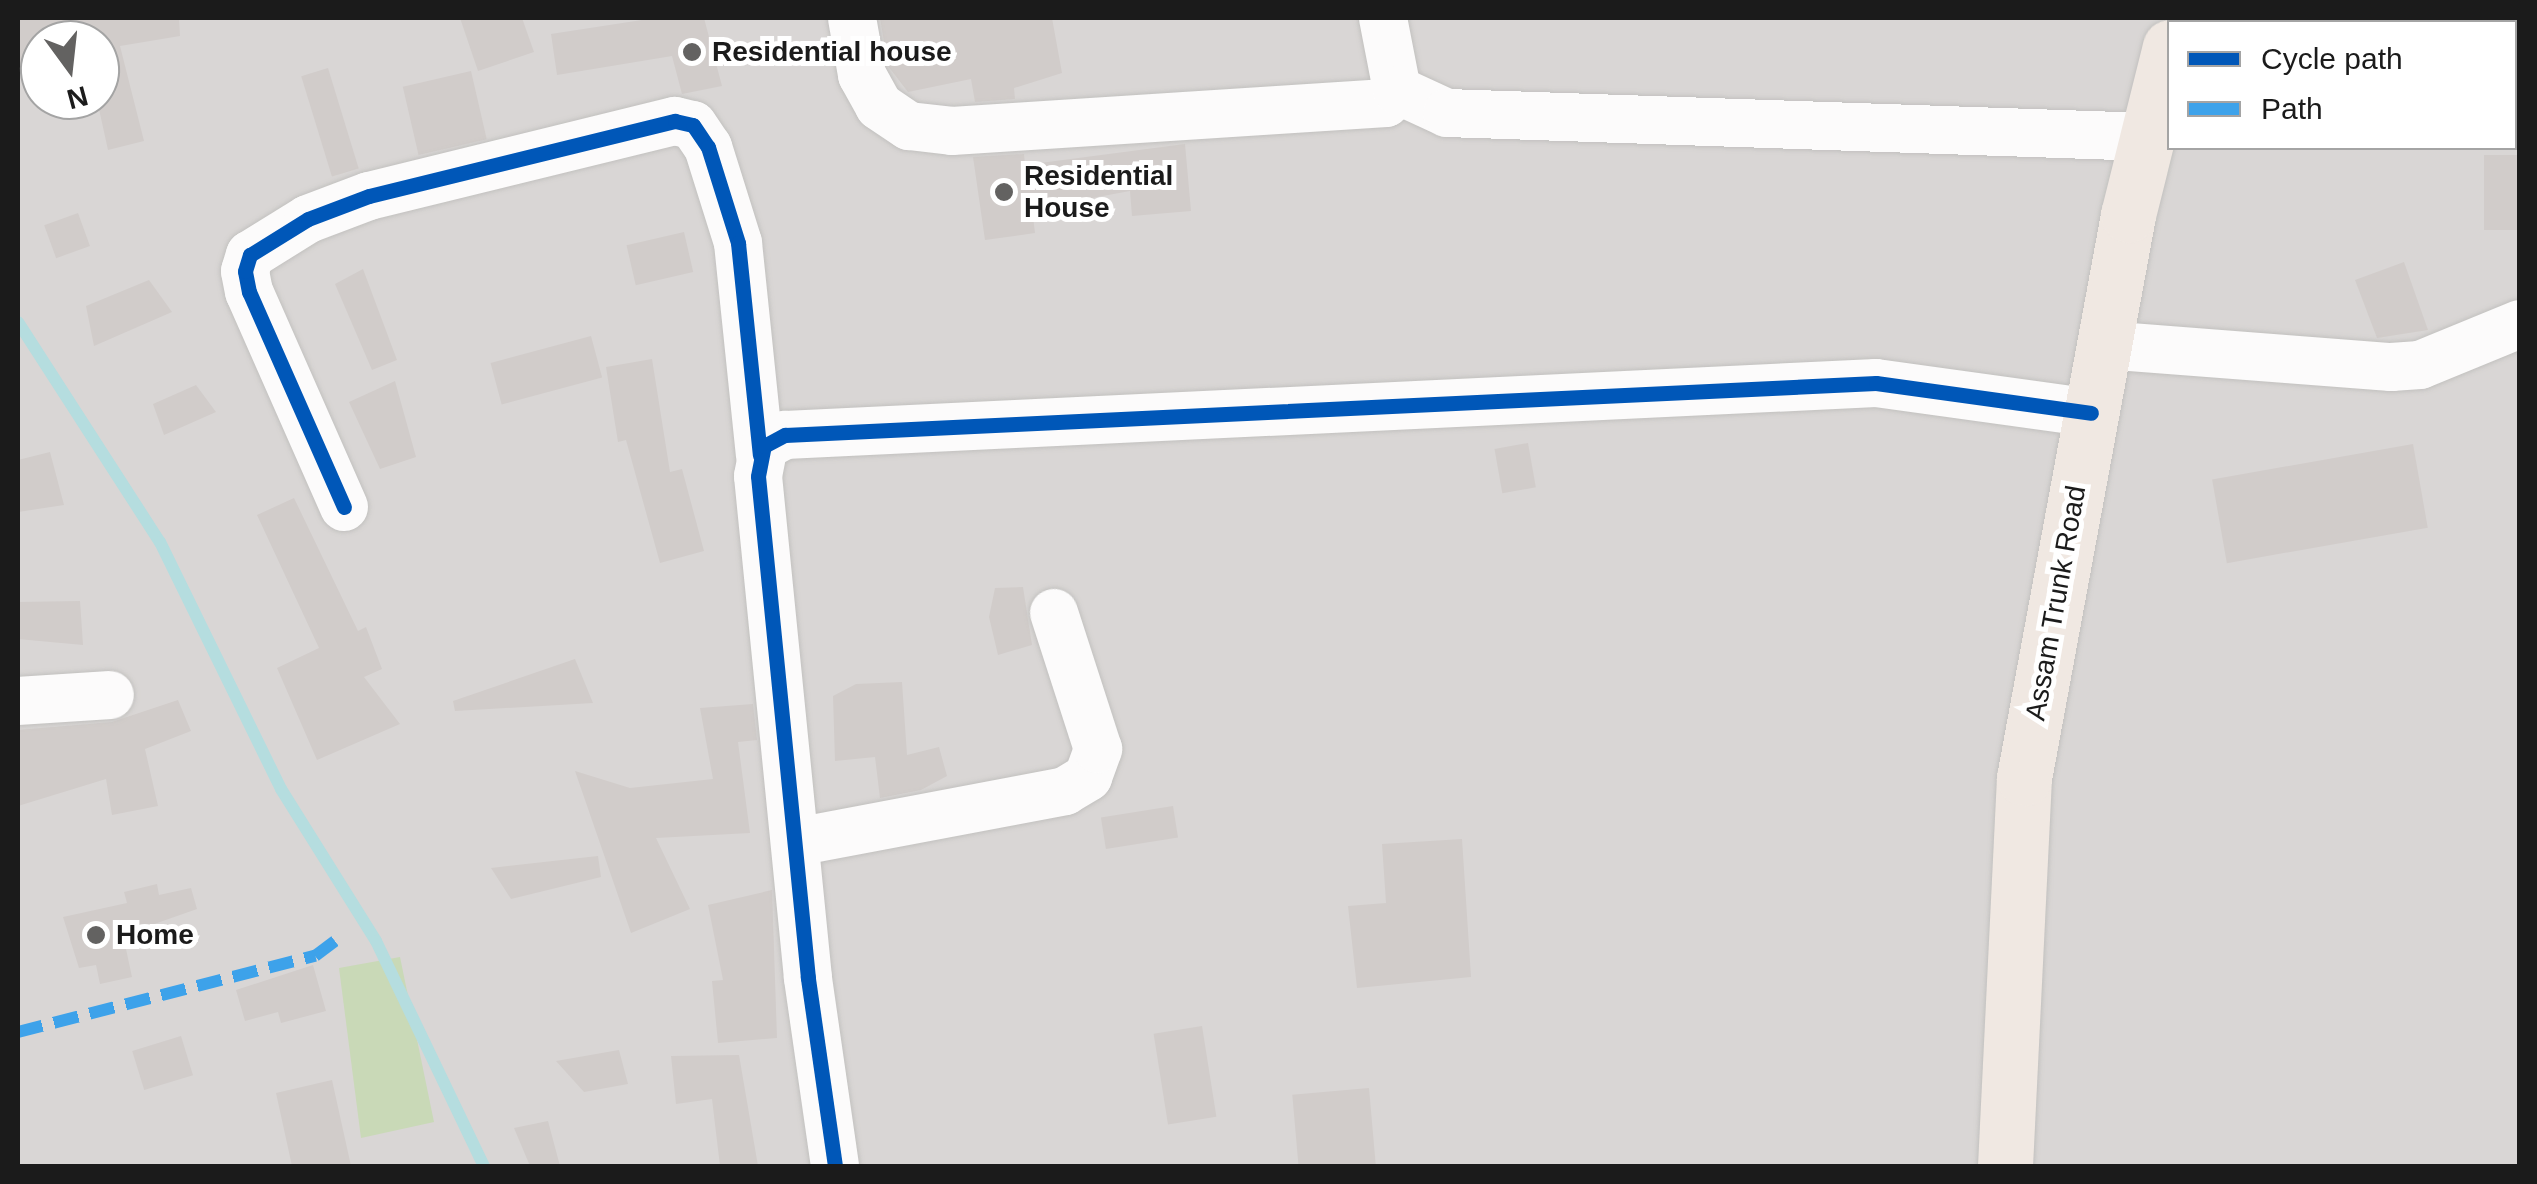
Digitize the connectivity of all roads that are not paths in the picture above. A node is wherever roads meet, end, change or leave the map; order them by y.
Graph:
1 (852, 18) edge
2 (1383, 18) edge
3 (2167, 59) edge
4 (1396, 90) junction
5 (2148, 136) junction
6 (2520, 324) edge
7 (2104, 345) junction
8 (2091, 413) junction
9 (760, 454) junction
10 (344, 507) dead end
11 (1054, 612) dead end
12 (110, 694) dead end
13 (18, 701) edge
14 (796, 842) junction
15 (834, 1166) edge
16 (2005, 1166) edge

1 - 4 street
2 - 4 street
3 - 5 main road, Assam Trunk Road
4 - 5 street
5 - 7 main road, Assam Trunk Road
6 - 7 street
7 - 8 main road, Assam Trunk Road
8 - 9 street
8 - 16 main road, Assam Trunk Road
9 - 10 street
9 - 14 street
11 - 14 street
12 - 13 street
14 - 15 street

